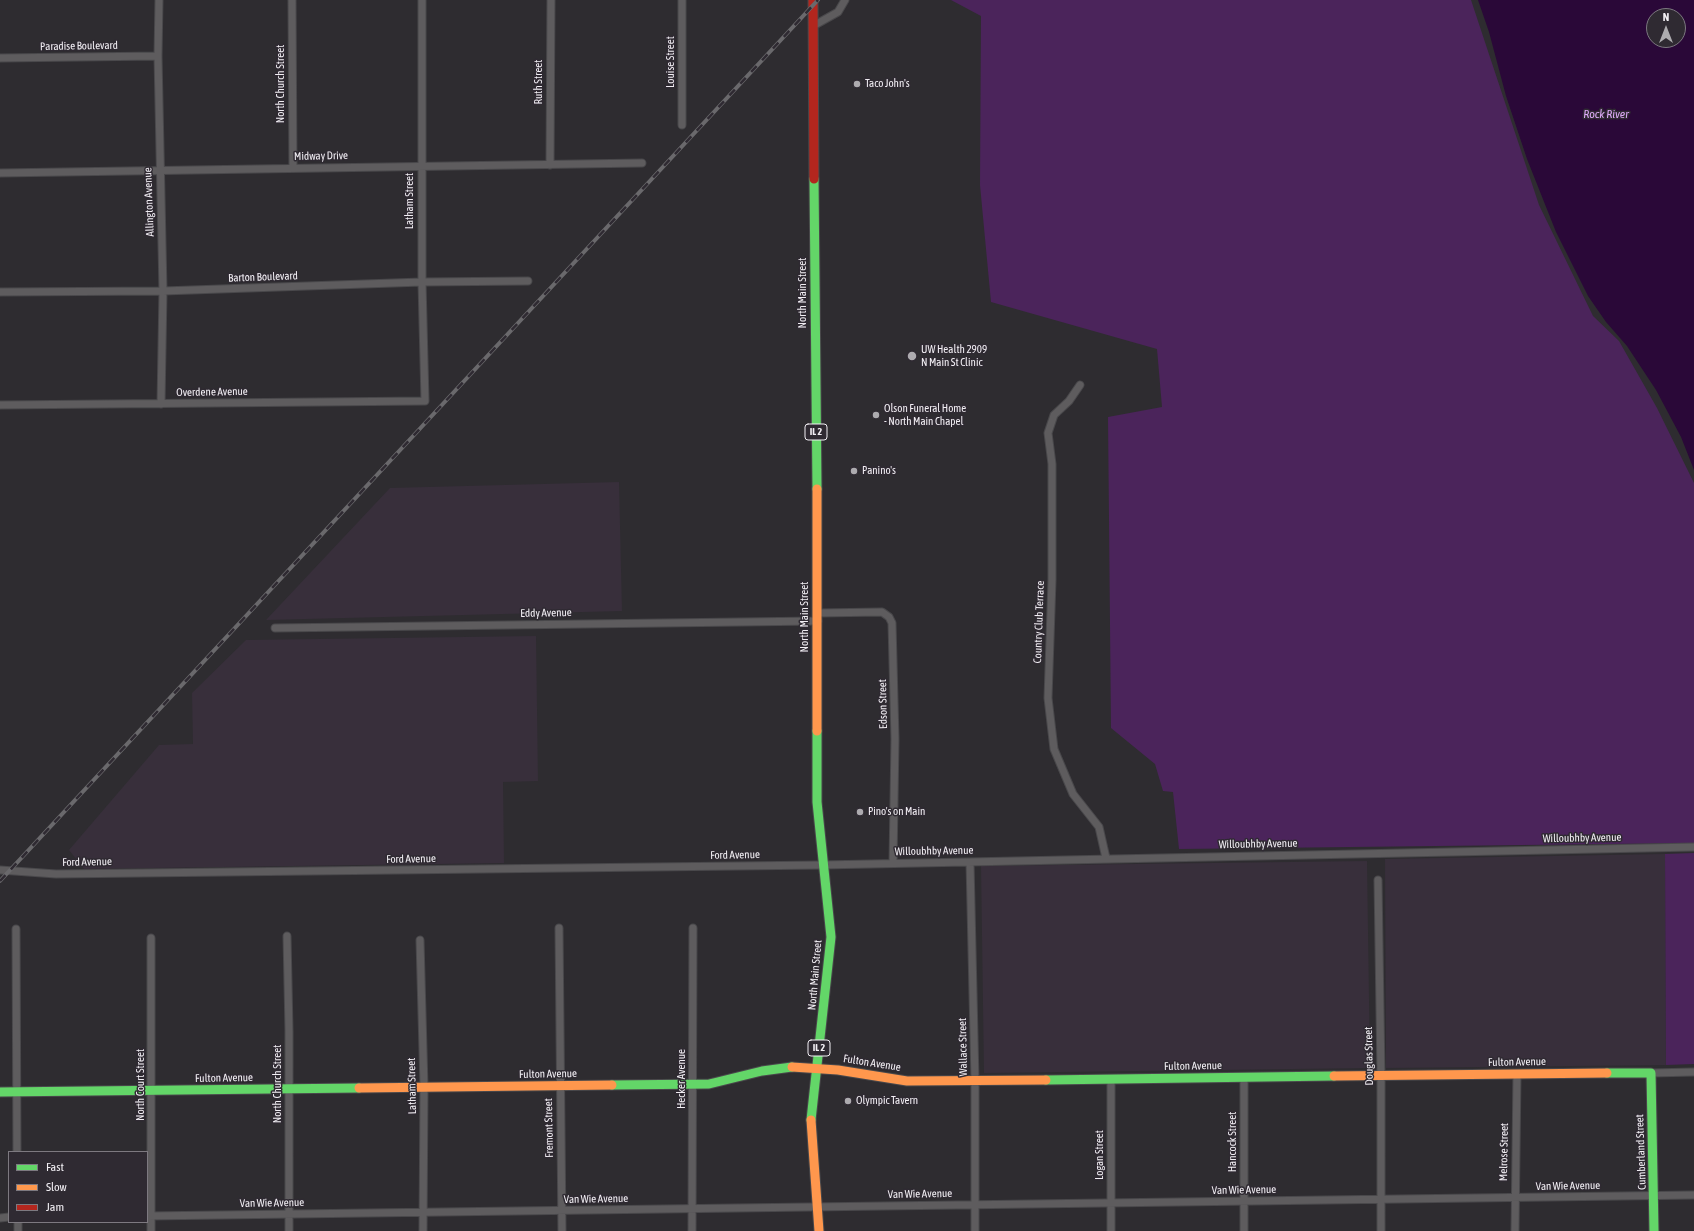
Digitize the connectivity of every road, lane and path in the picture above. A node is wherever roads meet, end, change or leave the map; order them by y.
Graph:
1 (159, 0) edge
2 (292, 0) edge
3 (422, 0) edge
4 (551, 0) edge
5 (682, 0) edge
6 (813, 0) edge
7 (846, 0) edge
8 (813, 26) junction
9 (158, 56) junction
10 (0, 58) edge
11 (682, 125) dead end
12 (642, 163) dead end
13 (550, 165) junction
14 (421, 166) junction
15 (292, 168) junction
16 (159, 169) junction
17 (0, 173) edge
18 (528, 281) dead end
19 (422, 282) junction
20 (163, 291) junction
21 (0, 292) edge
22 (1080, 384) dead end
23 (425, 401) joint
24 (161, 404) junction
25 (0, 405) edge
26 (818, 617) junction
27 (275, 628) dead end
28 (1694, 847) edge
29 (1106, 858) junction
30 (970, 862) junction
31 (893, 863) junction
32 (822, 865) junction
33 (0, 870) edge
34 (1378, 880) dead end
35 (559, 928) dead end
36 (694, 928) dead end
37 (16, 929) dead end
38 (287, 936) dead end
39 (151, 938) dead end
40 (420, 940) dead end
41 (817, 1068) junction
42 (1694, 1072) edge
43 (1651, 1073) junction
44 (1517, 1074) junction
45 (1381, 1076) junction
46 (1244, 1078) junction
47 (1111, 1079) junction
48 (975, 1081) junction
49 (693, 1084) junction
50 (560, 1086) junction
51 (424, 1087) junction
52 (289, 1089) junction
53 (152, 1090) junction
54 (0, 1092) edge
55 (17, 1092) junction
56 (17, 1151) edge
57 (1694, 1195) edge
58 (1654, 1196) junction
59 (1514, 1198) junction
60 (1381, 1199) junction
61 (1244, 1201) junction
62 (1111, 1203) junction
63 (818, 1205) junction
64 (974, 1205) junction
65 (692, 1208) junction
66 (562, 1210) junction
67 (424, 1212) junction
68 (289, 1214) junction
69 (149, 1216) edge
70 (152, 1231) edge
71 (289, 1231) edge
72 (423, 1231) edge
73 (562, 1231) edge
74 (692, 1231) edge
75 (819, 1231) edge
76 (974, 1231) edge
77 (1111, 1231) edge
78 (1244, 1231) edge
79 (1381, 1231) edge
80 (1515, 1231) edge
81 (1654, 1231) edge

1 - 9 street, Allington Avenue
2 - 15 street, North Church Street
3 - 14 street, Latham Street
4 - 13 street, Ruth Street
5 - 11 street, Louise Street
6 - 8 street, North Main Street / IL 2
7 - 8 street
8 - 26 street, North Main Street / IL 2
9 - 10 street, Paradise Boulevard
9 - 16 street, Allington Avenue
12 - 13 street, Midway Drive
13 - 14 street, Midway Drive
14 - 15 street, Midway Drive
14 - 19 street, Latham Street
15 - 16 street, Midway Drive
16 - 17 street, Midway Drive
16 - 20 street, Allington Avenue
18 - 19 street, Barton Boulevard
19 - 20 street, Barton Boulevard
19 - 23 street, Latham Street
20 - 21 street, Barton Boulevard
20 - 24 street, Allington Avenue
22 - 29 street, Country Club Terrace
23 - 24 street, Overdene Avenue
24 - 25 street, Overdene Avenue
26 - 27 street, Eddy Avenue
26 - 31 street, Edson Street
26 - 32 street, North Main Street / IL 2
28 - 29 street, Willoubhby Avenue
29 - 30 street, Willoubhby Avenue
30 - 31 street, Willoubhby Avenue
30 - 48 street, Wallace Street
31 - 32 street, Willoubhby Avenue
32 - 33 street, Ford Avenue
32 - 41 street, North Main Street / IL 2
34 - 45 street, Douglas Street
35 - 50 street, Fremont Street
36 - 49 street, Hecker Avenue
37 - 55 street
38 - 52 street, North Church Street
39 - 53 street, North Court Street
40 - 51 street, Latham Street
41 - 48 street, Fulton Avenue
41 - 49 street, Fulton Avenue
41 - 63 street, North Main Street / IL 2
42 - 43 street, Fulton Avenue
43 - 44 street, Fulton Avenue
43 - 58 street, Cumberland Street
44 - 45 street, Fulton Avenue
44 - 59 street, Melrose Street
45 - 46 street, Fulton Avenue
45 - 60 street, Douglas Street
46 - 47 street, Fulton Avenue
46 - 61 street, Hancock Street
47 - 48 street, Fulton Avenue
47 - 62 street, Logan Street
48 - 64 street, Wallace Street
49 - 50 street, Fulton Avenue
49 - 65 street, Hecker Avenue
50 - 51 street, Fulton Avenue
50 - 66 street, Fremont Street
51 - 52 street, Fulton Avenue
51 - 67 street, Latham Street
52 - 53 street, Fulton Avenue
52 - 68 street, North Church Street
53 - 55 street, Fulton Avenue
53 - 69 street, North Court Street
54 - 55 street, Fulton Avenue
55 - 56 street
57 - 58 street, Van Wie Avenue
58 - 59 street, Van Wie Avenue
58 - 81 street, Cumberland Street
59 - 60 street, Van Wie Avenue
59 - 80 street, Melrose Street
60 - 61 street, Van Wie Avenue
60 - 79 street, Douglas Street
61 - 62 street, Van Wie Avenue
61 - 78 street, Hancock Street
62 - 64 street, Van Wie Avenue
62 - 77 street, Logan Street
63 - 64 street, Van Wie Avenue
63 - 65 street, Van Wie Avenue
63 - 75 street, North Main Street / IL 2
64 - 76 street, Wallace Street
65 - 66 street, Van Wie Avenue
65 - 74 street, Hecker Avenue
66 - 67 street, Van Wie Avenue
66 - 73 street, Fremont Street
67 - 68 street, Van Wie Avenue
67 - 72 street, Latham Street
68 - 69 street, Van Wie Avenue
68 - 71 street, North Church Street
69 - 70 street, North Court Street

